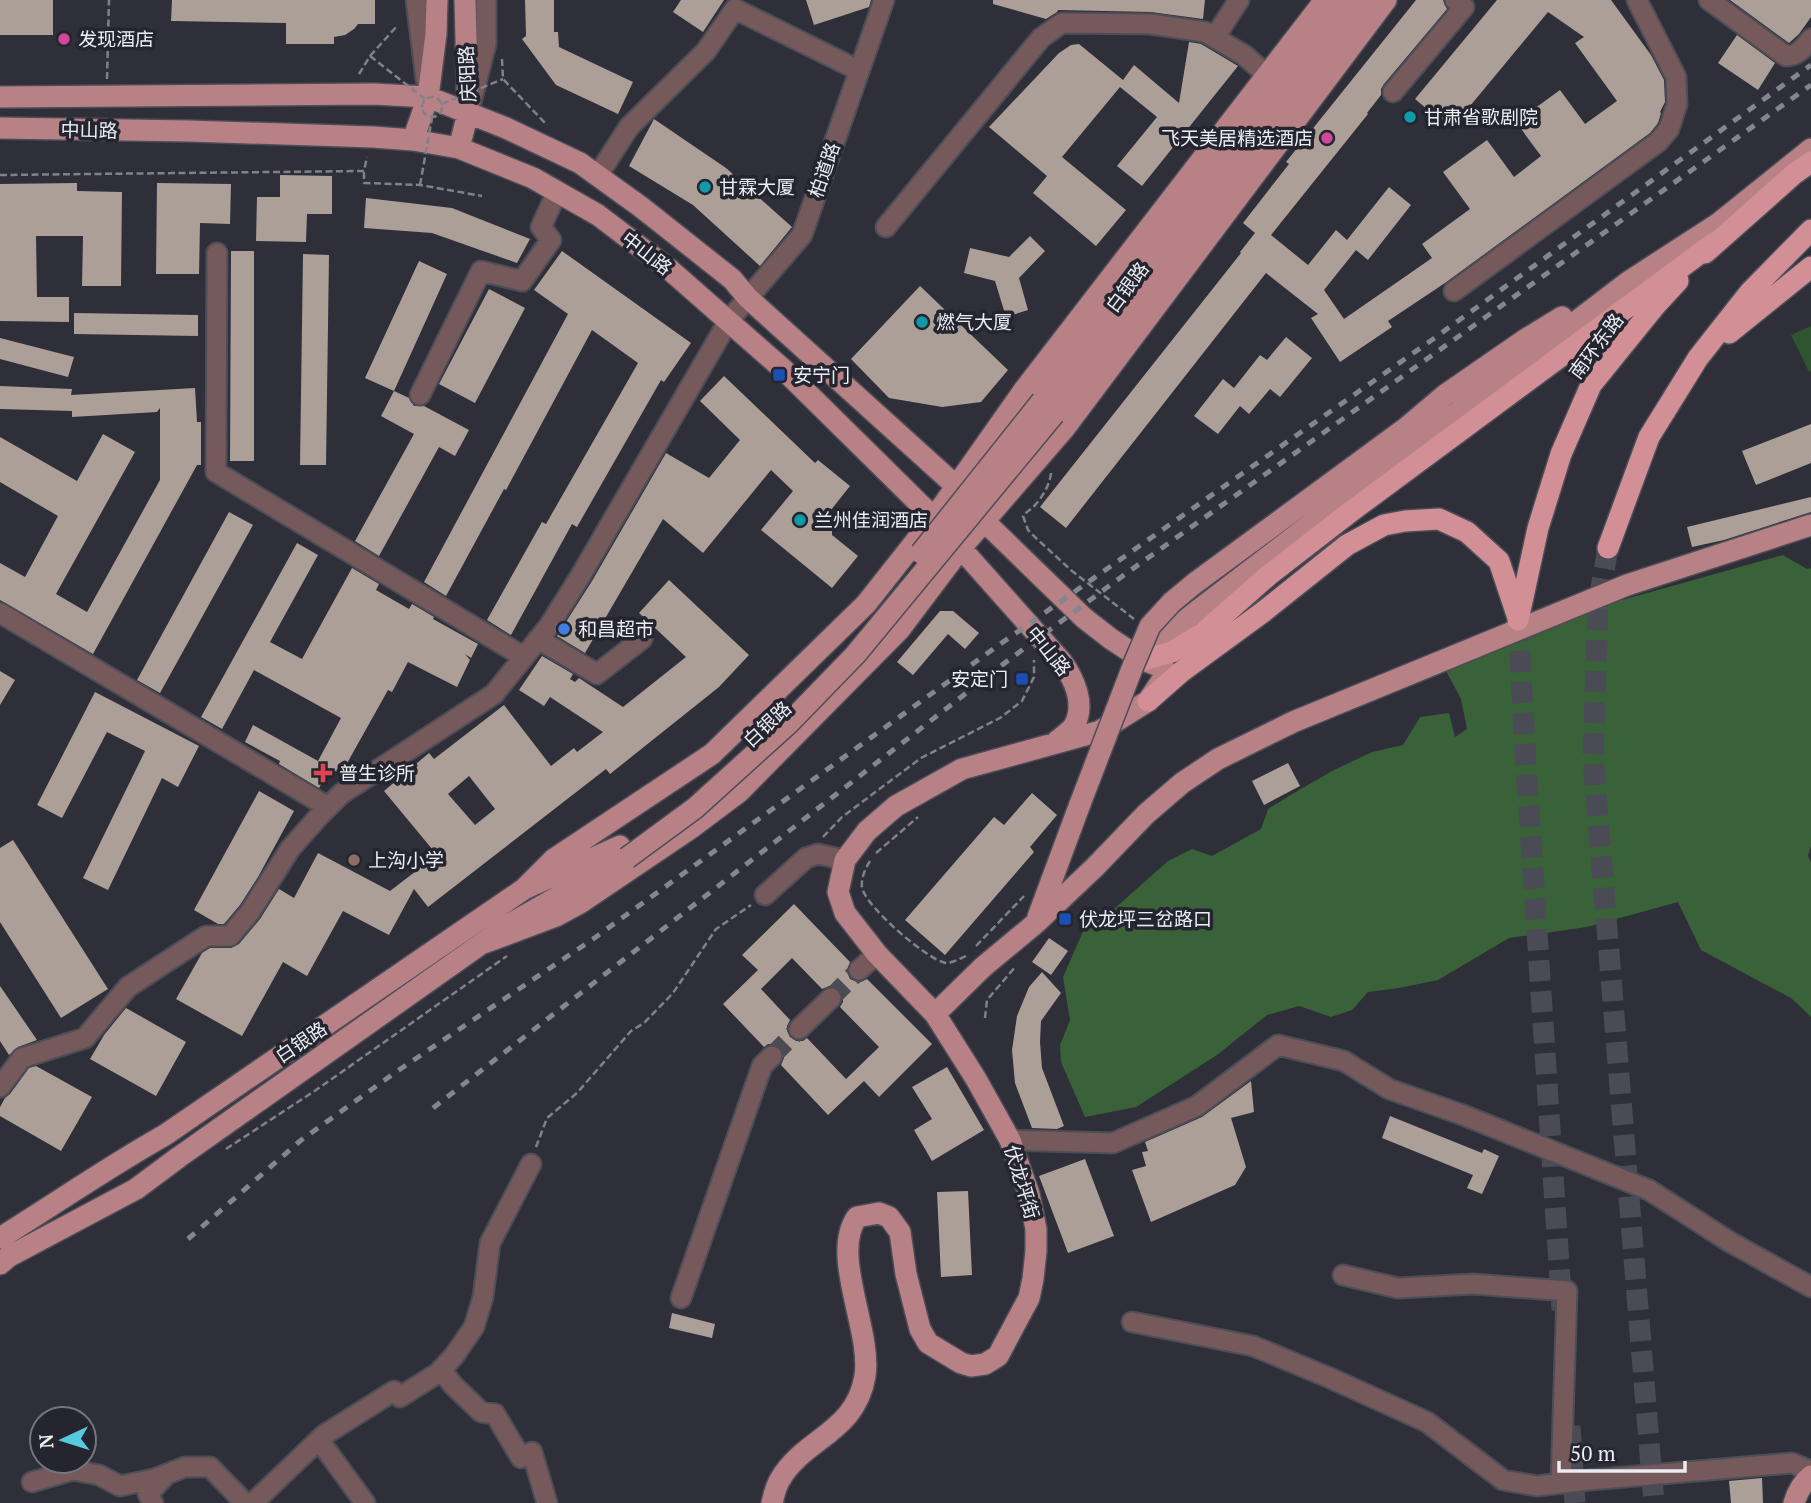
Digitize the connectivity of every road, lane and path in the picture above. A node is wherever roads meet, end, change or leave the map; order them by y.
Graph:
1 (109, 0) edge
2 (416, 0) edge
3 (437, 0) edge
4 (465, 0) edge
5 (486, 0) edge
6 (884, 0) edge
7 (1239, 0) edge
8 (1325, 0) edge
9 (1344, 0) edge
10 (1364, 0) edge
11 (1386, 0) edge
12 (1455, 0) edge
13 (1637, 0) edge
14 (1709, 0) edge
15 (398, 26) dead end
16 (1215, 37) junction
17 (1811, 39) edge
18 (858, 71) junction
19 (1267, 75) junction
20 (1393, 92) dead end
21 (107, 96) junction
22 (0, 97) edge
23 (432, 105) junction
24 (468, 113) junction
25 (545, 123) dead end
26 (0, 128) edge
27 (373, 137) junction
28 (413, 140) junction
29 (459, 148) junction
30 (1811, 149) edge
31 (1811, 162) edge
32 (364, 171) junction
33 (598, 174) junction
34 (0, 175) edge
35 (420, 185) junction
36 (557, 192) junction
37 (482, 196) dead end
38 (886, 227) dead end
39 (1811, 230) edge
40 (1714, 243) junction
41 (217, 253) dead end
42 (1811, 267) edge
43 (1628, 282) junction
44 (1454, 291) dead end
45 (748, 298) junction
46 (729, 320) junction
47 (1698, 358) junction
48 (420, 394) dead end
49 (1051, 473) dead end
50 (956, 486) junction
51 (934, 518) junction
52 (985, 521) junction
53 (1811, 526) edge
54 (961, 548) junction
55 (1608, 548) tunnel mouth
56 (0, 612) edge
57 (1140, 621) dead end
58 (538, 639) junction
59 (642, 639) dead end
60 (524, 657) junction
61 (1143, 660) junction
62 (1148, 701) junction
63 (1056, 742) junction
64 (328, 807) junction
65 (921, 815) dead end
66 (624, 852) junction
67 (845, 860) junction
68 (524, 889) junction
69 (1028, 892) dead end
70 (765, 895) joint
71 (1036, 923) junction
72 (481, 944) junction
73 (974, 948) dead end
74 (877, 954) junction
75 (967, 955) dead end
76 (1016, 966) dead end
77 (859, 970) tunnel mouth
78 (831, 998) tunnel mouth
79 (935, 1013) junction
80 (985, 1018) dead end
81 (799, 1029) tunnel mouth
82 (772, 1056) tunnel mouth
83 (1, 1085) edge
84 (1010, 1140) junction
85 (531, 1164) joint
86 (2, 1255) edge
87 (1343, 1275) dead end
88 (1811, 1287) edge
89 (681, 1298) dead end
90 (1132, 1322) dead end
91 (441, 1370) junction
92 (318, 1440) junction
93 (167, 1474) junction
94 (1811, 1474) edge
95 (33, 1482) dead end
96 (1561, 1483) junction
97 (146, 1500) edge
98 (245, 1503) edge
99 (253, 1503) edge
100 (365, 1503) edge
101 (547, 1503) edge
102 (772, 1503) edge
103 (1794, 1503) edge

1 - 21 path
2 - 23 street
3 - 23 main road, 庆阳路
4 - 24 main road, 庆阳路
5 - 24 street
6 - 18 street, 柏道路
7 - 16 street
8 - 19 main road
9 - 66 main road, 白银路, bridge
10 - 66 main road, 白银路, bridge
11 - 52 main road
12 - 20 street
13 - 44 street
14 - 17 street
15 - 23 path, bridge
16 - 19 street
16 - 38 street
18 - 33 street
18 - 45 street, 柏道路
19 - 50 main road
21 - 22 main road, 中山路
21 - 23 main road, 中山路
23 - 24 main road, 中山路
23 - 25 path, bridge
23 - 28 main road, 庆阳路
23 - 35 path, bridge
24 - 29 main road, 庆阳路
24 - 33 main road, 中山路
26 - 27 main road, 中山路
27 - 28 main road, 中山路
27 - 32 path
28 - 29 main road, 中山路
29 - 36 main road, 中山路
30 - 43 main road
31 - 40 highway, 南环东路
32 - 34 path
32 - 35 path
33 - 45 main road, 中山路
35 - 37 path
36 - 46 main road, 中山路
36 - 48 street
39 - 47 highway
40 - 61 highway
40 - 62 highway, 南环东路
41 - 60 street
42 - 47 highway
43 - 61 main road
43 - 71 main road, bridge
45 - 46 street, 柏道路
45 - 50 main road, 中山路
46 - 51 main road, 中山路
46 - 58 street, 柏道路
47 - 55 highway
49 - 57 path
50 - 51 main road
50 - 52 main road, 中山路
51 - 54 main road, 中山路
51 - 68 main road
52 - 54 main road
52 - 61 main road, 中山路
53 - 71 main road
54 - 63 main road, 中山路
54 - 72 main road
56 - 64 street
58 - 59 street
58 - 60 street, 柏道路
60 - 64 street, 柏道路
61 - 62 main road, 中山路
62 - 63 main road, 伏龙坪街
63 - 67 main road, 伏龙坪街
64 - 83 street, 柏道路
65 - 75 path
66 - 68 main road, 白银路
66 - 72 main road, 白银路
67 - 70 street
67 - 74 main road, 伏龙坪街
68 - 86 main road, 白银路
69 - 73 path
70 - 85 path
71 - 79 main road
72 - 86 main road, 白银路
74 - 77 street
74 - 79 main road, 伏龙坪街
76 - 80 path
78 - 81 street
79 - 84 main road, 伏龙坪街
82 - 89 street
84 - 88 street
84 - 102 main road, 伏龙坪街
85 - 91 street
87 - 96 street
90 - 96 street
91 - 92 street
91 - 101 street
92 - 99 street
92 - 100 street
93 - 95 street
93 - 97 street
93 - 98 street
94 - 96 street
94 - 103 main road

